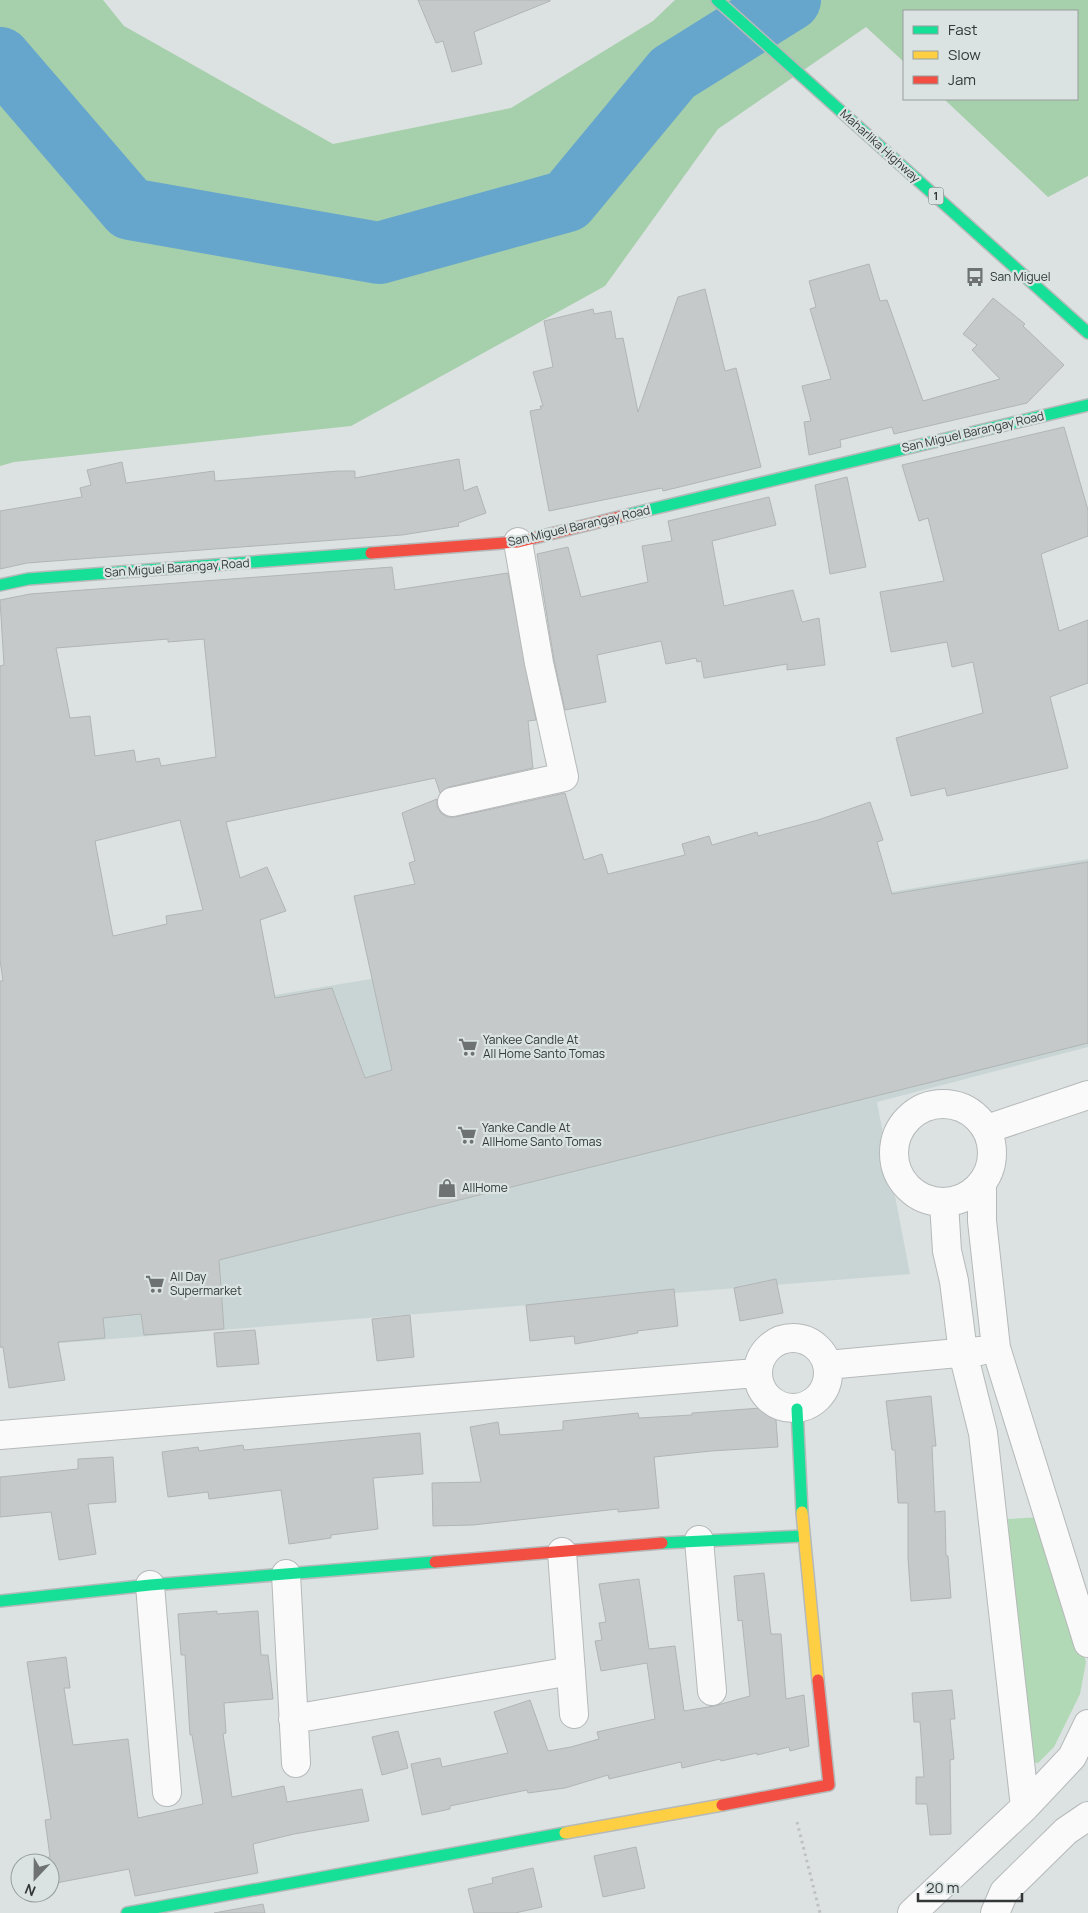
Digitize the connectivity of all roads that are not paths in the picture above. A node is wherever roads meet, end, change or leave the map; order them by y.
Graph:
1 (717, 0) edge
2 (1088, 333) edge
3 (1088, 405) edge
4 (518, 542) junction
5 (0, 584) edge
6 (452, 802) dead end
7 (1088, 1095) edge
8 (987, 1129) junction
9 (982, 1185) junction
10 (944, 1203) junction
11 (996, 1348) junction
12 (963, 1354) junction
13 (828, 1365) junction
14 (756, 1372) junction
15 (797, 1409) junction
16 (0, 1435) edge
17 (803, 1536) junction
18 (699, 1540) junction
19 (562, 1552) junction
20 (286, 1574) junction
21 (150, 1586) junction
22 (0, 1601) edge
23 (1088, 1643) edge
24 (570, 1671) junction
25 (712, 1691) dead end
26 (574, 1714) dead end
27 (293, 1719) junction
28 (1088, 1724) edge
29 (296, 1763) dead end
30 (168, 1792) dead end
31 (1025, 1807) junction
32 (1088, 1816) edge
33 (127, 1913) edge
34 (912, 1913) edge
35 (995, 1913) edge

1 - 2 main road, Maharlika Highway / 1
3 - 4 main road, San Miguel Barangay Road
4 - 5 main road, San Miguel Barangay Road
4 - 6 street
7 - 8 street
8 - 9 street
8 - 10 street
9 - 10 street
9 - 11 street
10 - 12 street
11 - 12 street
11 - 23 street
12 - 13 street
12 - 31 street
13 - 14 street
13 - 15 street
14 - 15 street
14 - 16 street
15 - 17 main road
17 - 18 main road
17 - 33 main road
18 - 19 main road
18 - 25 street
19 - 20 main road
19 - 24 street
20 - 21 main road
20 - 27 street
21 - 22 main road
21 - 30 street
24 - 26 street
24 - 27 street
27 - 29 street
28 - 31 street
31 - 34 street
32 - 35 street

